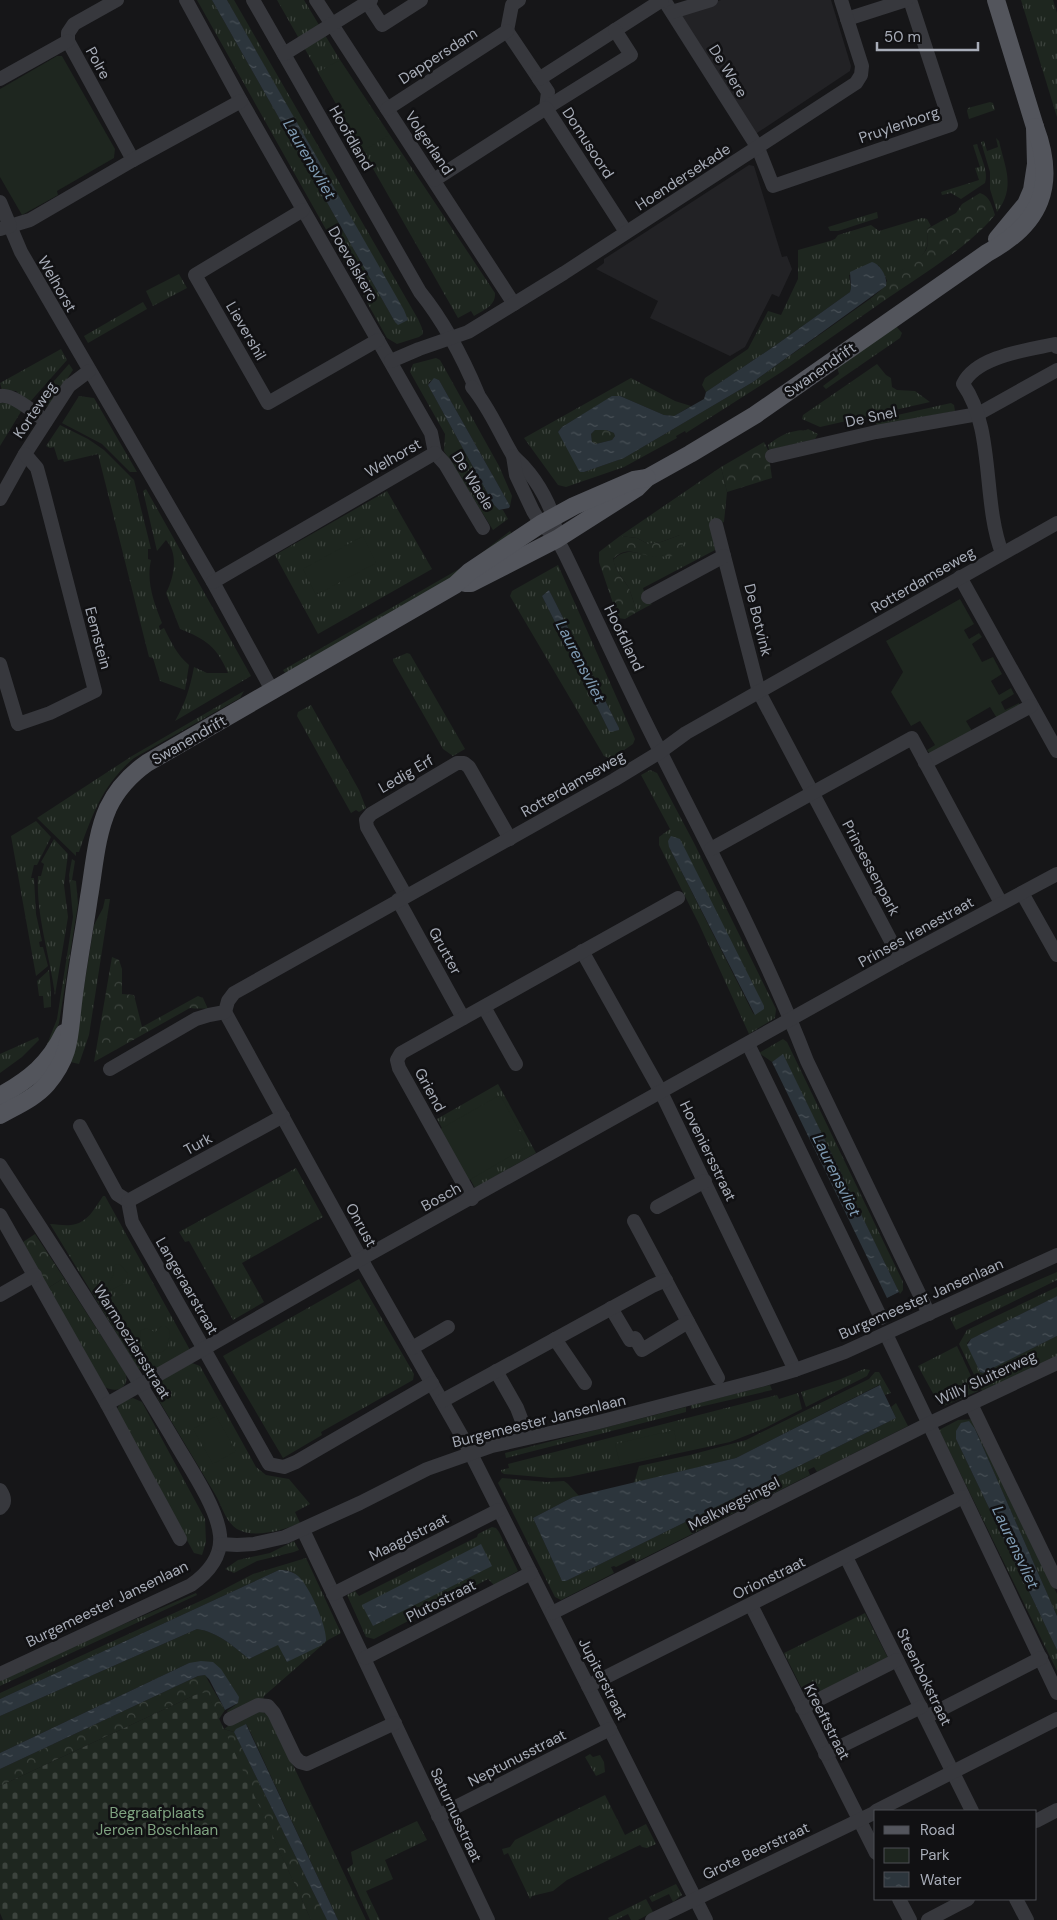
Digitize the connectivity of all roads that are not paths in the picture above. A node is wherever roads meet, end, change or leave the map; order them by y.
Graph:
1 (117, 0) edge
2 (186, 0) edge
3 (253, 0) edge
4 (316, 0) edge
5 (421, 0) edge
6 (519, 0) edge
7 (663, 0) edge
8 (711, 0) edge
9 (841, 0) edge
10 (908, 0) edge
11 (996, 0) edge
12 (369, 1) edge
13 (672, 12) junction
14 (847, 19) junction
15 (332, 24) junction
16 (615, 30) junction
17 (507, 31) junction
18 (68, 42) junction
19 (284, 54) junction
20 (0, 79) edge
21 (539, 79) junction
22 (241, 101) junction
23 (546, 108) junction
24 (386, 109) junction
25 (758, 148) junction
26 (133, 160) junction
27 (434, 180) junction
28 (0, 202) edge
29 (303, 210) junction
30 (5, 228) edge
31 (626, 232) junction
32 (514, 304) junction
33 (378, 340) junction
34 (447, 340) junction
35 (1057, 347) edge
36 (391, 361) junction
37 (1057, 370) edge
38 (89, 371) junction
39 (0, 396) edge
40 (978, 414) junction
41 (46, 421) junction
42 (435, 453) junction
43 (25, 454) junction
44 (772, 456) dead end
45 (647, 478) junction
46 (0, 499) edge
47 (547, 521) junction
48 (1057, 523) edge
49 (716, 525) dead end
50 (484, 528) dead end
51 (557, 539) junction
52 (1002, 553) junction
53 (724, 556) junction
54 (960, 577) junction
55 (213, 582) junction
56 (455, 585) junction
57 (648, 597) dead end
58 (0, 664) edge
59 (273, 692) junction
60 (759, 692) junction
61 (1031, 706) junction
62 (1057, 751) edge
63 (660, 752) junction
64 (925, 763) junction
65 (813, 793) junction
66 (510, 839) junction
67 (711, 849) junction
68 (1057, 874) edge
69 (1022, 893) junction
70 (402, 898) junction
71 (678, 898) dead end
72 (1001, 903) junction
73 (582, 951) junction
74 (1057, 955) edge
75 (900, 958) junction
76 (73, 1004) junction
77 (484, 1007) junction
78 (225, 1012) junction
79 (463, 1018) junction
80 (791, 1020) junction
81 (748, 1044) junction
82 (516, 1064) dead end
83 (110, 1069) dead end
84 (661, 1092) junction
85 (0, 1096) edge
86 (0, 1115) edge
87 (283, 1116) junction
88 (80, 1126) dead end
89 (0, 1165) edge
90 (705, 1181) junction
91 (472, 1199) junction
92 (128, 1201) junction
93 (657, 1207) dead end
94 (0, 1215) edge
95 (634, 1221) dead end
96 (1057, 1255) edge
97 (361, 1259) junction
98 (35, 1275) junction
99 (666, 1280) junction
100 (0, 1295) edge
101 (611, 1308) junction
102 (929, 1314) junction
103 (881, 1318) dead end
104 (688, 1322) junction
105 (448, 1327) dead end
106 (886, 1334) junction
107 (555, 1339) junction
108 (412, 1348) junction
109 (204, 1350) junction
110 (1057, 1363) edge
111 (795, 1370) junction
112 (496, 1371) junction
113 (718, 1378) dead end
114 (432, 1383) junction
115 (585, 1383) dead end
116 (141, 1385) junction
117 (442, 1401) junction
118 (107, 1404) junction
119 (970, 1404) junction
120 (522, 1421) dead end
121 (930, 1423) junction
122 (470, 1453) junction
123 (0, 1490) edge
124 (963, 1497) junction
125 (0, 1508) edge
126 (499, 1510) junction
127 (303, 1530) junction
128 (180, 1538) dead end
129 (220, 1544) junction
130 (846, 1558) junction
131 (531, 1573) junction
132 (1057, 1582) edge
133 (333, 1594) junction
134 (751, 1605) junction
135 (552, 1614) junction
136 (365, 1658) junction
137 (1040, 1658) junction
138 (897, 1660) junction
139 (0, 1674) edge
140 (588, 1686) junction
141 (1057, 1693) edge
142 (802, 1708) junction
143 (923, 1712) junction
144 (230, 1719) dead end
145 (1057, 1719) edge
146 (395, 1723) junction
147 (610, 1729) junction
148 (825, 1754) junction
149 (954, 1773) junction
150 (878, 1810) edge
151 (972, 1810) edge
152 (1057, 1810) edge
153 (874, 1812) edge
154 (438, 1816) junction
155 (859, 1820) junction
156 (1037, 1820) edge
157 (874, 1849) edge
158 (695, 1898) junction
159 (900, 1900) edge
160 (966, 1900) edge
161 (1017, 1900) edge
162 (488, 1920) edge
163 (652, 1920) edge
164 (706, 1920) edge
165 (910, 1920) edge
166 (928, 1920) edge
167 (1027, 1920) edge

1 - 18 street, Polre
2 - 22 street, Doevelskerc
3 - 19 street, Hoofdland
4 - 15 street, Volgerland
5 - 12 street
6 - 17 street
7 - 13 street, De Were
7 - 16 street, De Were
8 - 13 street
9 - 14 street, Hoendersekade
10 - 14 street, Pruylenborg
10 - 25 street, Pruylenborg
11 - 45 main road, Swanendrift
12 - 15 street
13 - 25 street, De Were
14 - 25 street, Hoendersekade
15 - 19 street
15 - 24 street, Volgerland
16 - 21 street, De Were
16 - 23 street
17 - 21 street
17 - 24 street, Dappersdam
18 - 20 street
18 - 26 street, Polre
19 - 34 street, Hoofdland
21 - 23 street
22 - 26 street
22 - 29 street, Doevelskerc
23 - 27 street, Domusoord
23 - 31 street, Domusoord
24 - 27 street, Volgerland
25 - 31 street, Hoendersekade
26 - 30 street
27 - 32 street, Volgerland
28 - 30 street, Welhorst
29 - 33 street, Doevelskerc
29 - 33 street, Lievershil
30 - 38 street, Welhorst
31 - 32 street, Hoendersekade
32 - 34 street, Hoendersekade
33 - 36 street, Doevelskerc
34 - 36 street
34 - 47 street, Hoofdland
35 - 40 street
36 - 42 street, Doevelskerc
37 - 40 street, De Snel
38 - 41 street, Korteweg
38 - 55 street, Welhorst
39 - 41 street
40 - 44 street, De Snel
40 - 52 street
41 - 43 street, Korteweg
42 - 50 street, De Waele
42 - 55 street, Welhorst
43 - 46 street, Korteweg
43 - 58 street, Eemstein
45 - 47 main road, Swanendrift
45 - 51 main road, Swanendrift
47 - 51 street, Hoofdland
47 - 56 main road, Swanendrift
48 - 52 street, Rotterdamseweg
49 - 53 street, De Botvink
51 - 56 main road, Swanendrift
51 - 63 street, Hoofdland
52 - 54 street, Rotterdamseweg
53 - 57 street
53 - 60 street, De Botvink
54 - 60 street, Rotterdamseweg
54 - 61 street
55 - 59 street, Welhorst
56 - 59 main road, Swanendrift
59 - 76 main road, Swanendrift
60 - 63 street, Rotterdamseweg
60 - 65 street, Prinsessenpark
61 - 62 street
61 - 64 street
63 - 66 street, Rotterdamseweg
63 - 67 street
64 - 65 street
64 - 72 street
65 - 67 street
65 - 75 street, Prinsessenpark
66 - 70 street, Rotterdamseweg
66 - 70 street, Ledig Erf
67 - 80 street
68 - 69 street, Prinses Irenestraat
69 - 72 street, Prinses Irenestraat
69 - 74 street
70 - 78 street, Rotterdamseweg
70 - 79 street, Grutter
71 - 73 street, Griend
72 - 75 street, Prinses Irenestraat
73 - 77 street, Griend
73 - 84 street, Hoveniersstraat
75 - 80 street, Prinses Irenestraat
76 - 85 main road
76 - 86 main road
77 - 79 street, Griend
77 - 82 street
78 - 83 street
78 - 87 street, Onrust
79 - 91 street, Griend
80 - 81 street, Bosch
80 - 102 street
81 - 84 street, Bosch
81 - 103 street
84 - 90 street, Hoveniersstraat
84 - 91 street, Bosch
87 - 92 street, Turk
87 - 97 street, Onrust
88 - 92 street
89 - 116 street, Warmoeziersstraat
90 - 93 street
90 - 111 street, Hoveniersstraat
91 - 97 street, Bosch
92 - 109 street, Langeraarstraat
94 - 98 street
95 - 99 street
96 - 102 street, Burgemeester Jansenlaan
97 - 108 street, Onrust
97 - 109 street, Bosch
98 - 100 street
98 - 118 street
99 - 101 street
99 - 104 street
101 - 104 street
101 - 107 street
102 - 106 street, Burgemeester Jansenlaan
104 - 113 street
105 - 108 street
106 - 111 street, Burgemeester Jansenlaan
106 - 121 street
107 - 112 street
107 - 115 street
108 - 114 street, Onrust
109 - 114 street, Langeraarstraat
109 - 116 street, Bosch
110 - 119 street, Willy Sluiterweg
111 - 122 street, Burgemeester Jansenlaan
112 - 117 street
112 - 120 street
114 - 117 street, Onrust
116 - 118 street, Bosch
116 - 129 street, Warmoeziersstraat
117 - 122 street, Onrust
118 - 128 street
119 - 121 street, Willy Sluiterweg
119 - 132 street
121 - 124 street
121 - 135 street, Melkwegsingel
122 - 126 street, Jupiterstraat
122 - 127 street, Burgemeester Jansenlaan
123 - 125 street
124 - 130 street, Orionstraat
124 - 137 street
126 - 131 street, Jupiterstraat
126 - 133 street, Maagdstraat
127 - 129 street, Burgemeester Jansenlaan
127 - 133 street, Saturnusstraat
129 - 139 street, Burgemeester Jansenlaan
130 - 134 street, Orionstraat
130 - 138 street, Steenbokstraat
131 - 135 street, Jupiterstraat
131 - 136 street, Plutostraat
133 - 136 street, Saturnusstraat
134 - 140 street, Orionstraat
134 - 142 street, Kreeftstraat
135 - 140 street, Jupiterstraat
136 - 146 street, Saturnusstraat
137 - 141 street
137 - 143 street
138 - 142 street
138 - 143 street, Steenbokstraat
140 - 147 street, Jupiterstraat
142 - 148 street, Kreeftstraat
143 - 148 street
143 - 149 street, Steenbokstraat
144 - 146 street
145 - 149 street, Grote Beerstraat
146 - 154 street, Saturnusstraat
147 - 154 street, Neptunusstraat
147 - 158 street, Jupiterstraat
148 - 155 street, Kreeftstraat
149 - 150 street, Grote Beerstraat
149 - 151 street, Steenbokstraat
152 - 156 street
153 - 155 street, Grote Beerstraat
154 - 162 street, Saturnusstraat
155 - 157 street, Kreeftstraat
155 - 158 street, Grote Beerstraat
158 - 163 street, Grote Beerstraat
158 - 164 street, Jupiterstraat
159 - 165 street
160 - 166 street
161 - 167 street

